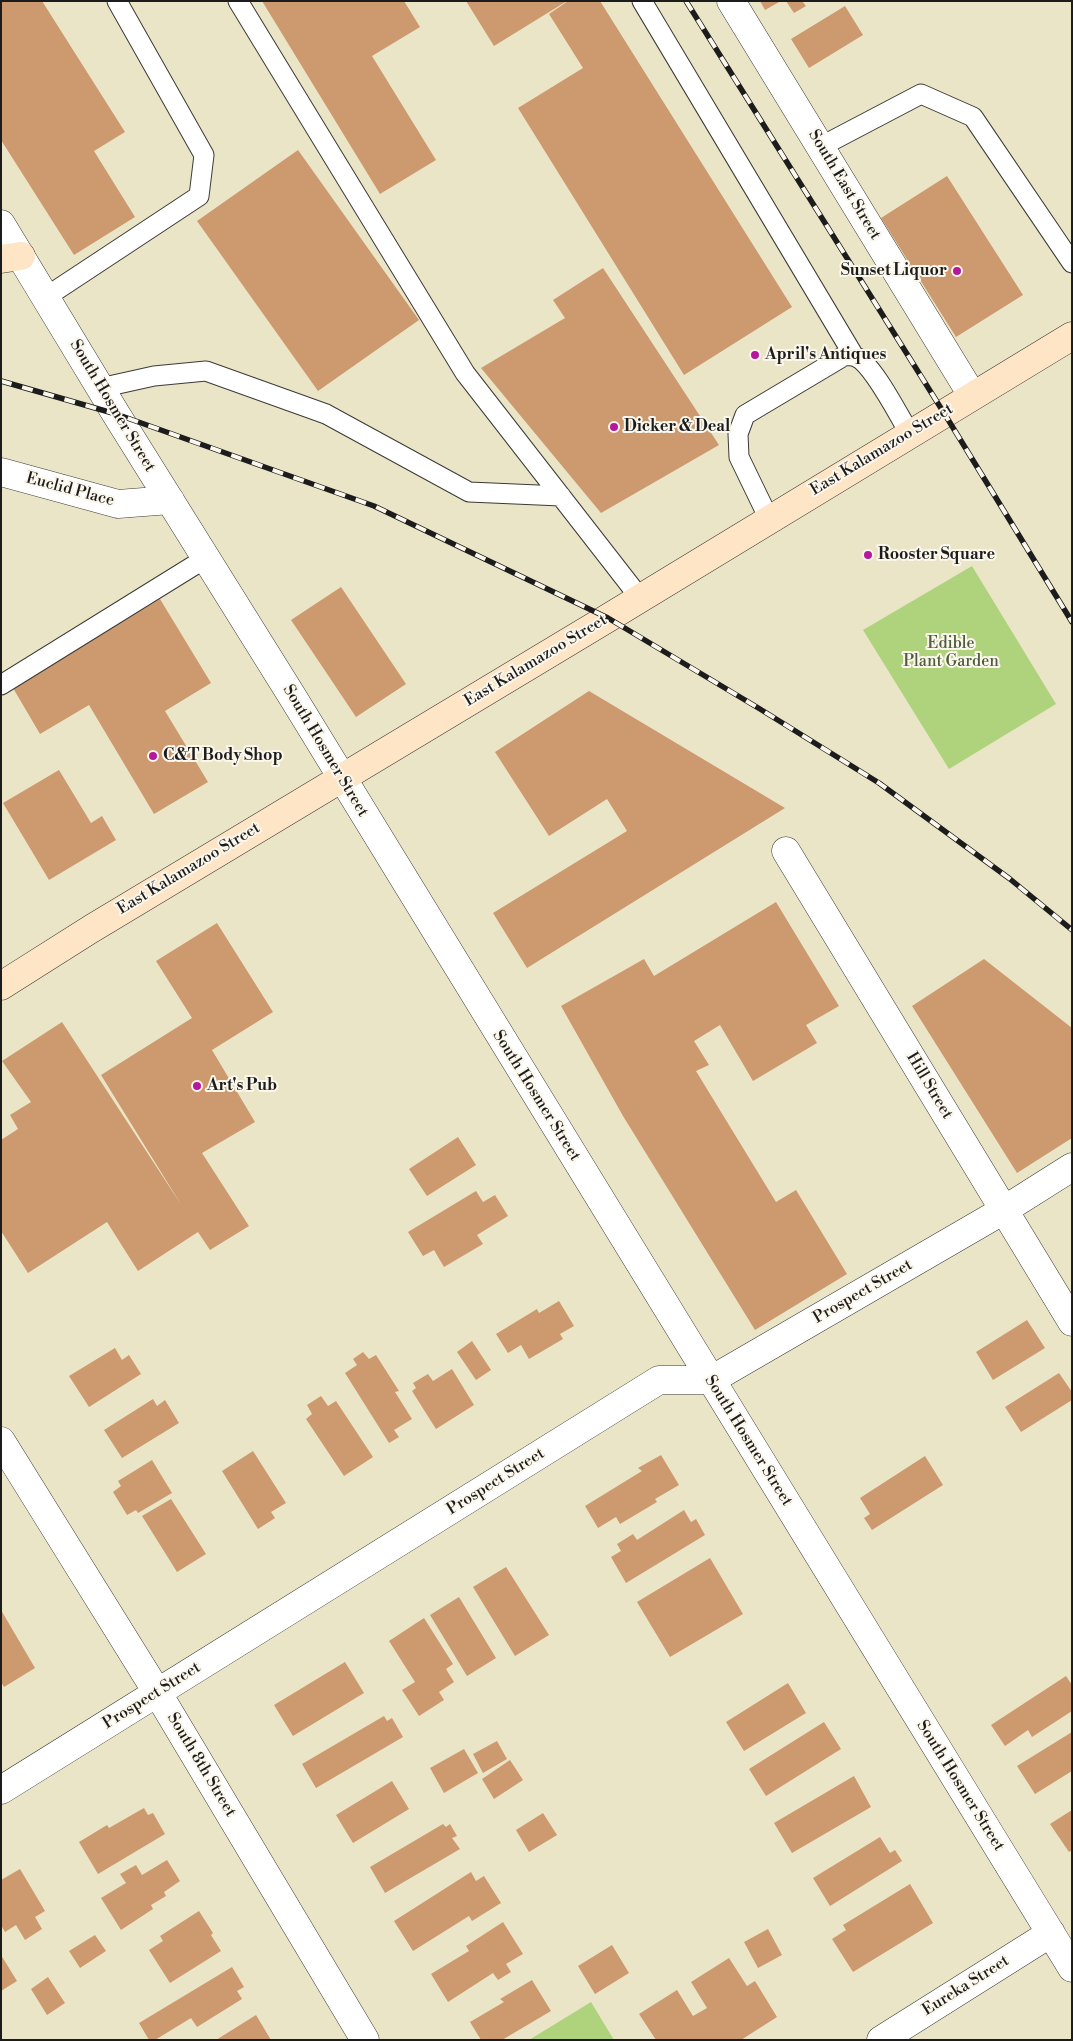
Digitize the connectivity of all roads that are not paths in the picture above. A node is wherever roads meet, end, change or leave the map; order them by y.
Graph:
1 (117, 1) edge
2 (238, 1) edge
3 (642, 1) edge
4 (731, 1) edge
5 (820, 147) junction
6 (1, 224) edge
7 (11, 258) edge
8 (1072, 263) edge
9 (46, 297) junction
10 (1072, 336) edge
11 (854, 356) junction
12 (100, 388) junction
13 (972, 395) junction
14 (910, 434) junction
15 (1, 472) edge
16 (561, 496) junction
17 (170, 500) junction
18 (769, 519) junction
19 (206, 558) junction
20 (640, 598) junction
21 (1, 685) edge
22 (341, 778) junction
23 (786, 851) dead end
24 (1, 986) edge
25 (1072, 1168) edge
26 (1004, 1210) junction
27 (1072, 1322) edge
28 (711, 1380) junction
29 (1, 1441) edge
30 (158, 1692) junction
31 (1, 1790) edge
32 (1051, 1933) junction
33 (1072, 1968) edge
34 (365, 2040) edge
35 (881, 2040) edge

1 - 9 lane
2 - 16 lane
3 - 11 lane
4 - 5 street, South East Street
5 - 8 lane
5 - 13 street, South East Street
6 - 7 street, South Hosmer Street
7 - 9 street, South Hosmer Street
9 - 12 street, South Hosmer Street
10 - 13 street, East Kalamazoo Street
11 - 14 lane
11 - 18 lane
12 - 16 lane
12 - 17 street, South Hosmer Street
13 - 14 street, East Kalamazoo Street
14 - 18 street, East Kalamazoo Street
15 - 17 street, Euclid Place
16 - 20 lane
17 - 19 street, South Hosmer Street
18 - 20 street, East Kalamazoo Street
19 - 21 lane
19 - 22 street, South Hosmer Street
20 - 22 street, East Kalamazoo Street
22 - 24 street, East Kalamazoo Street
22 - 28 street, South Hosmer Street
23 - 26 street, Hill Street
25 - 26 street, Prospect Street
26 - 27 street, Hill Street
26 - 28 street, Prospect Street
28 - 30 street, Prospect Street
28 - 32 street, South Hosmer Street
29 - 30 street, South 8th Street
30 - 31 street, Prospect Street
30 - 34 street, South 8th Street
32 - 33 street, South Hosmer Street
32 - 35 street, Eureka Street

